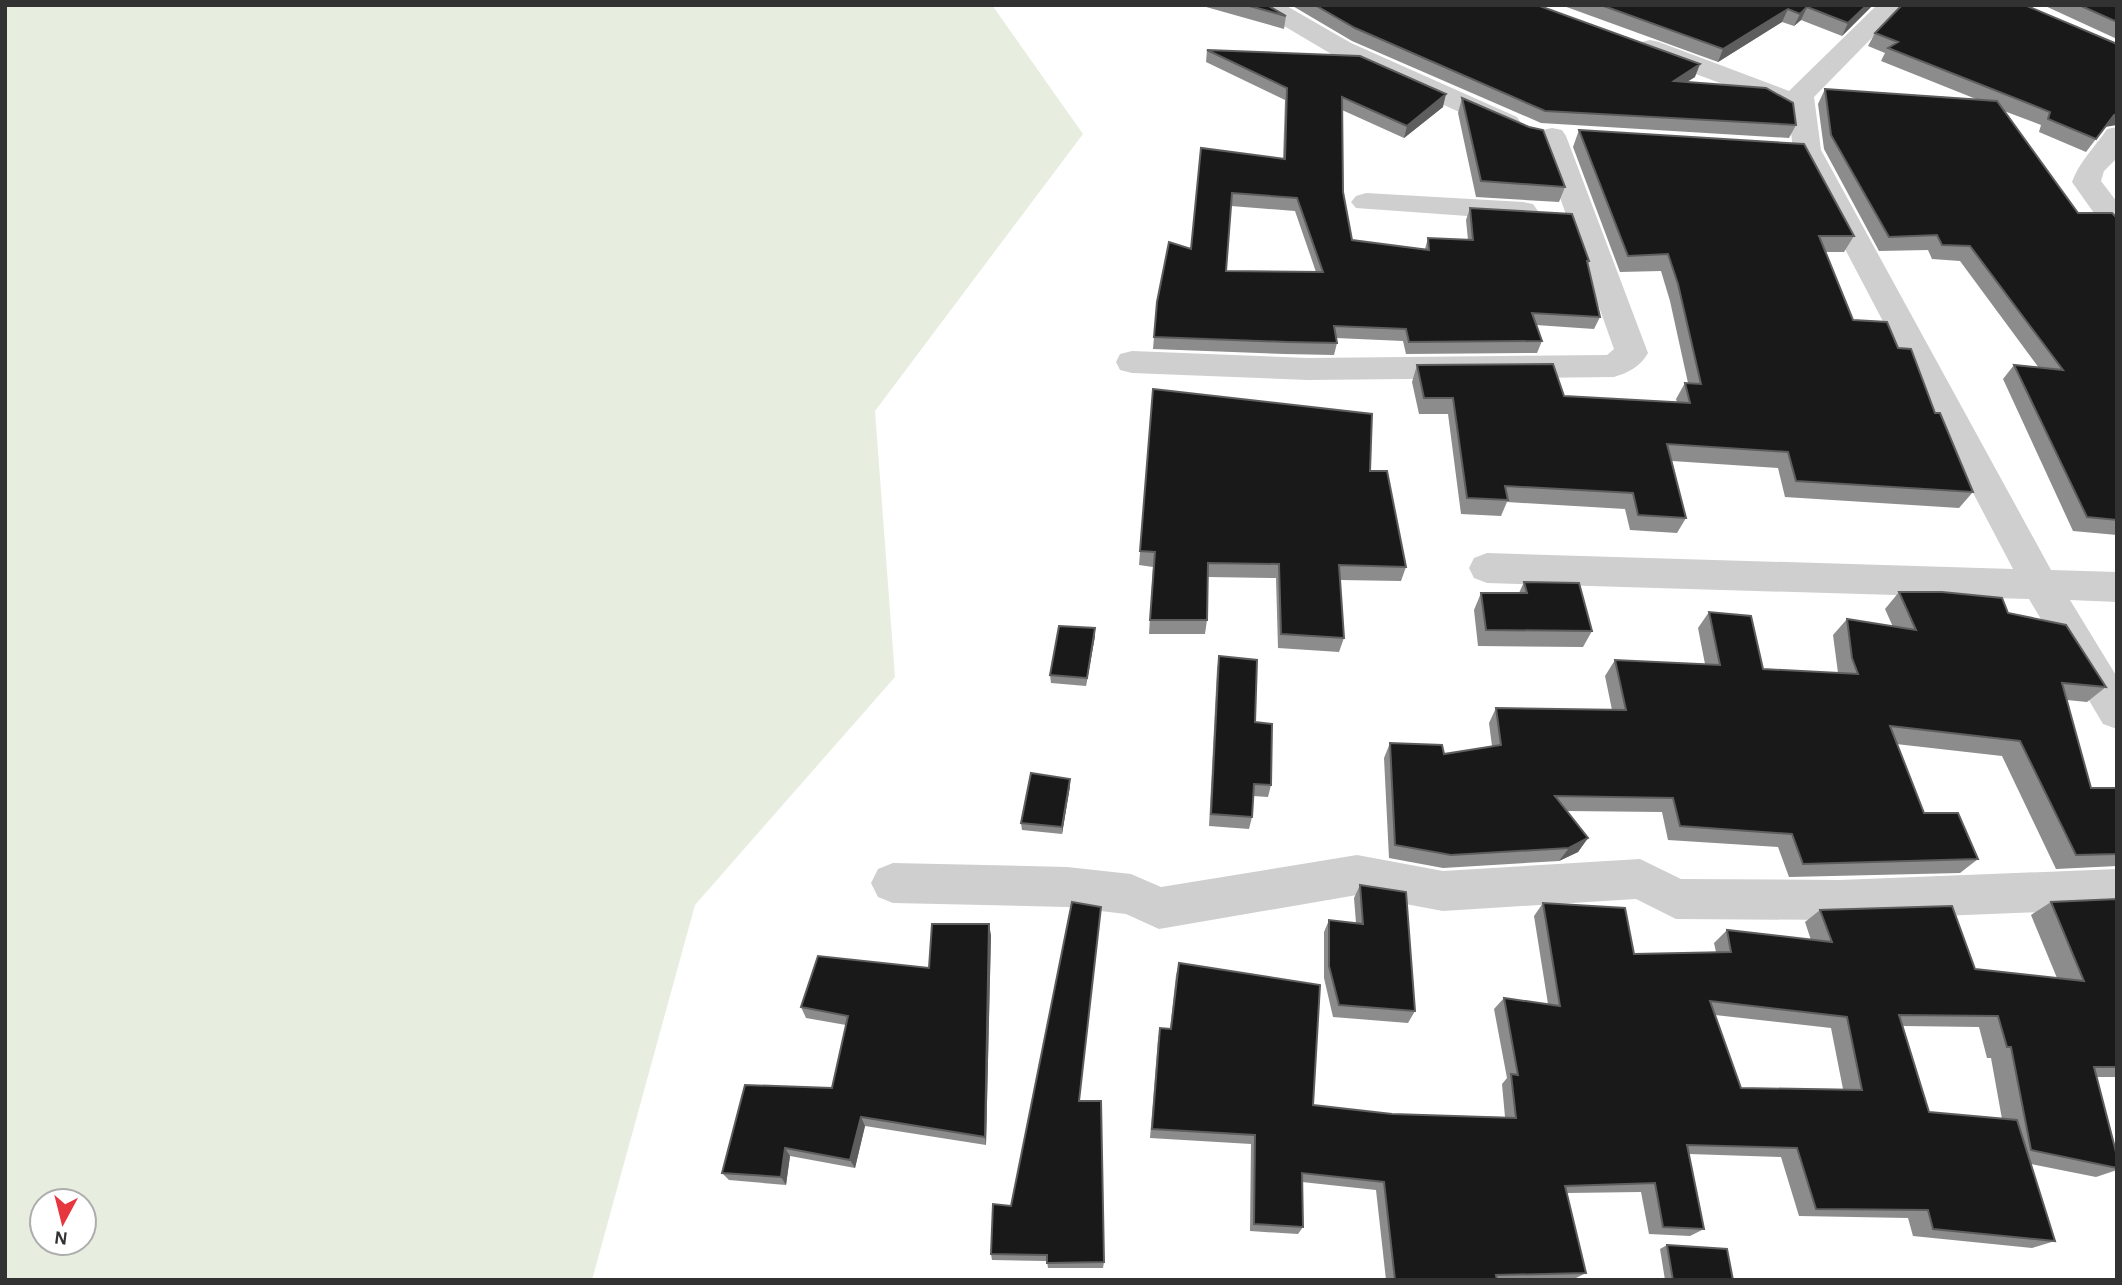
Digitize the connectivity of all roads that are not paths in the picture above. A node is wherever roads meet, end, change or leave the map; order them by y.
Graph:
1 (1266, 5) edge
2 (1892, 5) edge
3 (1624, 38) edge
4 (1800, 109) junction
5 (2117, 135) edge
6 (1366, 202) dead end
7 (1581, 215) junction
8 (2117, 223) edge
9 (1132, 362) dead end
10 (1487, 568) dead end
11 (2041, 586) junction
12 (2117, 587) edge
13 (2117, 712) edge
14 (893, 883) dead end
15 (2117, 890) edge

1 - 7 street
2 - 4 street
3 - 4 street
4 - 11 street
5 - 8 street
6 - 7 street
7 - 9 street
10 - 11 street
11 - 12 street
11 - 13 street
14 - 15 street

